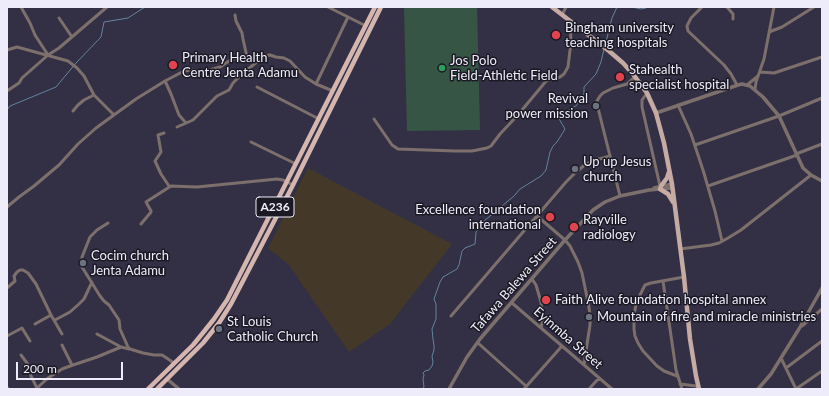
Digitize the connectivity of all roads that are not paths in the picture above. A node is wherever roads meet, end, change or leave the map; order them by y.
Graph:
1 (21, 7) edge
2 (107, 7) edge
3 (328, 7) edge
4 (375, 7) edge
5 (381, 7) edge
6 (552, 7) edge
7 (566, 7) edge
8 (702, 7) edge
9 (727, 7) edge
10 (774, 7) edge
11 (814, 7) edge
12 (235, 15) dead end
13 (562, 15) junction
14 (348, 17) junction
15 (59, 18) dead end
16 (734, 18) dead end
17 (570, 22) junction
18 (366, 26) junction
19 (769, 32) junction
20 (72, 37) junction
21 (7, 50) edge
22 (48, 55) junction
23 (267, 55) junction
24 (247, 57) junction
25 (822, 57) edge
26 (759, 73) junction
27 (635, 77) junction
28 (164, 81) junction
29 (316, 84) junction
30 (737, 85) junction
31 (746, 85) junction
32 (257, 87) dead end
33 (755, 89) junction
34 (7, 91) edge
35 (333, 91) junction
36 (647, 93) junction
37 (94, 95) junction
38 (822, 98) edge
39 (678, 105) junction
40 (73, 111) dead end
41 (656, 113) junction
42 (114, 115) junction
43 (779, 116) junction
44 (319, 119) junction
45 (374, 119) dead end
46 (186, 123) junction
47 (177, 126) dead end
48 (164, 133) dead end
49 (251, 142) dead end
50 (822, 144) edge
51 (694, 145) junction
52 (797, 155) junction
53 (610, 156) junction
54 (296, 164) junction
55 (669, 166) junction
56 (811, 176) junction
57 (822, 181) edge
58 (288, 182) junction
59 (293, 185) junction
60 (169, 186) junction
61 (672, 186) junction
62 (708, 186) junction
63 (660, 187) junction
64 (620, 196) junction
65 (674, 205) junction
66 (7, 207) edge
67 (537, 216) junction
68 (108, 223) dead end
69 (141, 224) dead end
70 (565, 240) junction
71 (722, 241) junction
72 (680, 249) junction
73 (684, 277) junction
74 (532, 279) junction
75 (662, 281) junction
76 (92, 282) junction
77 (7, 288) edge
78 (822, 288) edge
79 (512, 303) junction
80 (822, 309) edge
81 (51, 315) junction
82 (451, 316) dead end
83 (55, 320) junction
84 (36, 324) dead end
85 (541, 328) junction
86 (799, 329) junction
87 (62, 334) dead end
88 (96, 334) dead end
89 (7, 336) edge
90 (30, 341) dead end
91 (822, 341) edge
92 (478, 343) junction
93 (62, 345) dead end
94 (562, 346) junction
95 (121, 347) junction
96 (130, 349) junction
97 (21, 354) dead end
98 (781, 358) junction
99 (174, 363) junction
100 (72, 365) junction
101 (584, 365) junction
102 (786, 368) junction
103 (822, 371) edge
104 (677, 376) junction
105 (598, 378) junction
106 (167, 379) junction
107 (680, 384) junction
108 (526, 386) junction
109 (36, 388) edge
110 (697, 388) edge
111 (148, 389) edge
112 (157, 389) edge
113 (179, 389) edge
114 (449, 389) edge
115 (524, 389) edge
116 (588, 389) edge
117 (612, 389) edge
118 (682, 389) edge
119 (758, 389) edge
120 (796, 389) edge

1 - 22 street
2 - 20 street
3 - 14 street
4 - 18 highway, A236
5 - 59 highway, A236
6 - 13 main road
7 - 13 street
8 - 30 street
9 - 16 street
10 - 19 street
11 - 19 street
12 - 24 street
13 - 17 main road
14 - 18 street
14 - 29 street
15 - 20 street
17 - 27 main road
17 - 45 street
18 - 35 highway, A236
19 - 26 street
20 - 22 street
21 - 22 street
22 - 34 street
22 - 37 street
23 - 24 street
23 - 29 street
23 - 46 street
24 - 28 street
25 - 26 street
26 - 31 street
26 - 33 street
27 - 36 main road
27 - 53 street
28 - 42 street
28 - 46 street
29 - 35 street
30 - 31 street
30 - 39 street
31 - 33 street
32 - 44 street
33 - 43 street
35 - 44 highway, A236
36 - 41 main road
36 - 63 street
37 - 40 street
37 - 42 street
38 - 43 street
39 - 41 street
39 - 51 street
41 - 55 main road
42 - 66 street
43 - 51 street
43 - 52 street
44 - 54 highway, A236
46 - 47 street
48 - 60 street
49 - 54 street
50 - 52 street
51 - 62 street
52 - 56 street
52 - 62 street
53 - 64 street
53 - 67 street
54 - 58 highway, A236
55 - 61 main road
55 - 63 main road
56 - 57 street
56 - 71 street
58 - 59 street
58 - 60 street
58 - 99 highway, A236
59 - 106 highway, A236
60 - 69 street
61 - 63 street, Tafawa Balewa Street
61 - 65 main road
62 - 71 street
63 - 64 street, Tafawa Balewa Street
63 - 65 main road
64 - 70 street, Tafawa Balewa Street
65 - 72 main road
67 - 70 street
67 - 82 street
68 - 76 street
70 - 74 street, Tafawa Balewa Street
70 - 101 street
71 - 72 street
72 - 73 main road
73 - 75 street
73 - 110 main road
74 - 79 street, Tafawa Balewa Street
74 - 85 street
75 - 104 street
75 - 104 street
76 - 83 street
76 - 96 street
77 - 81 street
78 - 86 street
79 - 85 street, Eyinmba Street
79 - 92 street, Tafawa Balewa Street
80 - 86 street
81 - 83 street
81 - 84 street
83 - 87 street
85 - 94 street, Eyinmba Street
86 - 98 street
88 - 95 street
89 - 90 street
91 - 102 street
92 - 108 street
92 - 114 street, Tafawa Balewa Street
93 - 100 street
94 - 101 street, Eyinmba Street
94 - 108 street
95 - 96 street
95 - 100 street
96 - 99 street
97 - 109 street
98 - 102 street
98 - 119 street
99 - 111 highway, A236
100 - 109 street
101 - 105 street, Eyinmba Street
102 - 120 street
103 - 120 street
104 - 107 street
105 - 116 street
105 - 117 street, Eyinmba Street
106 - 112 highway, A236
106 - 113 street
107 - 110 street
107 - 118 street
108 - 115 street

